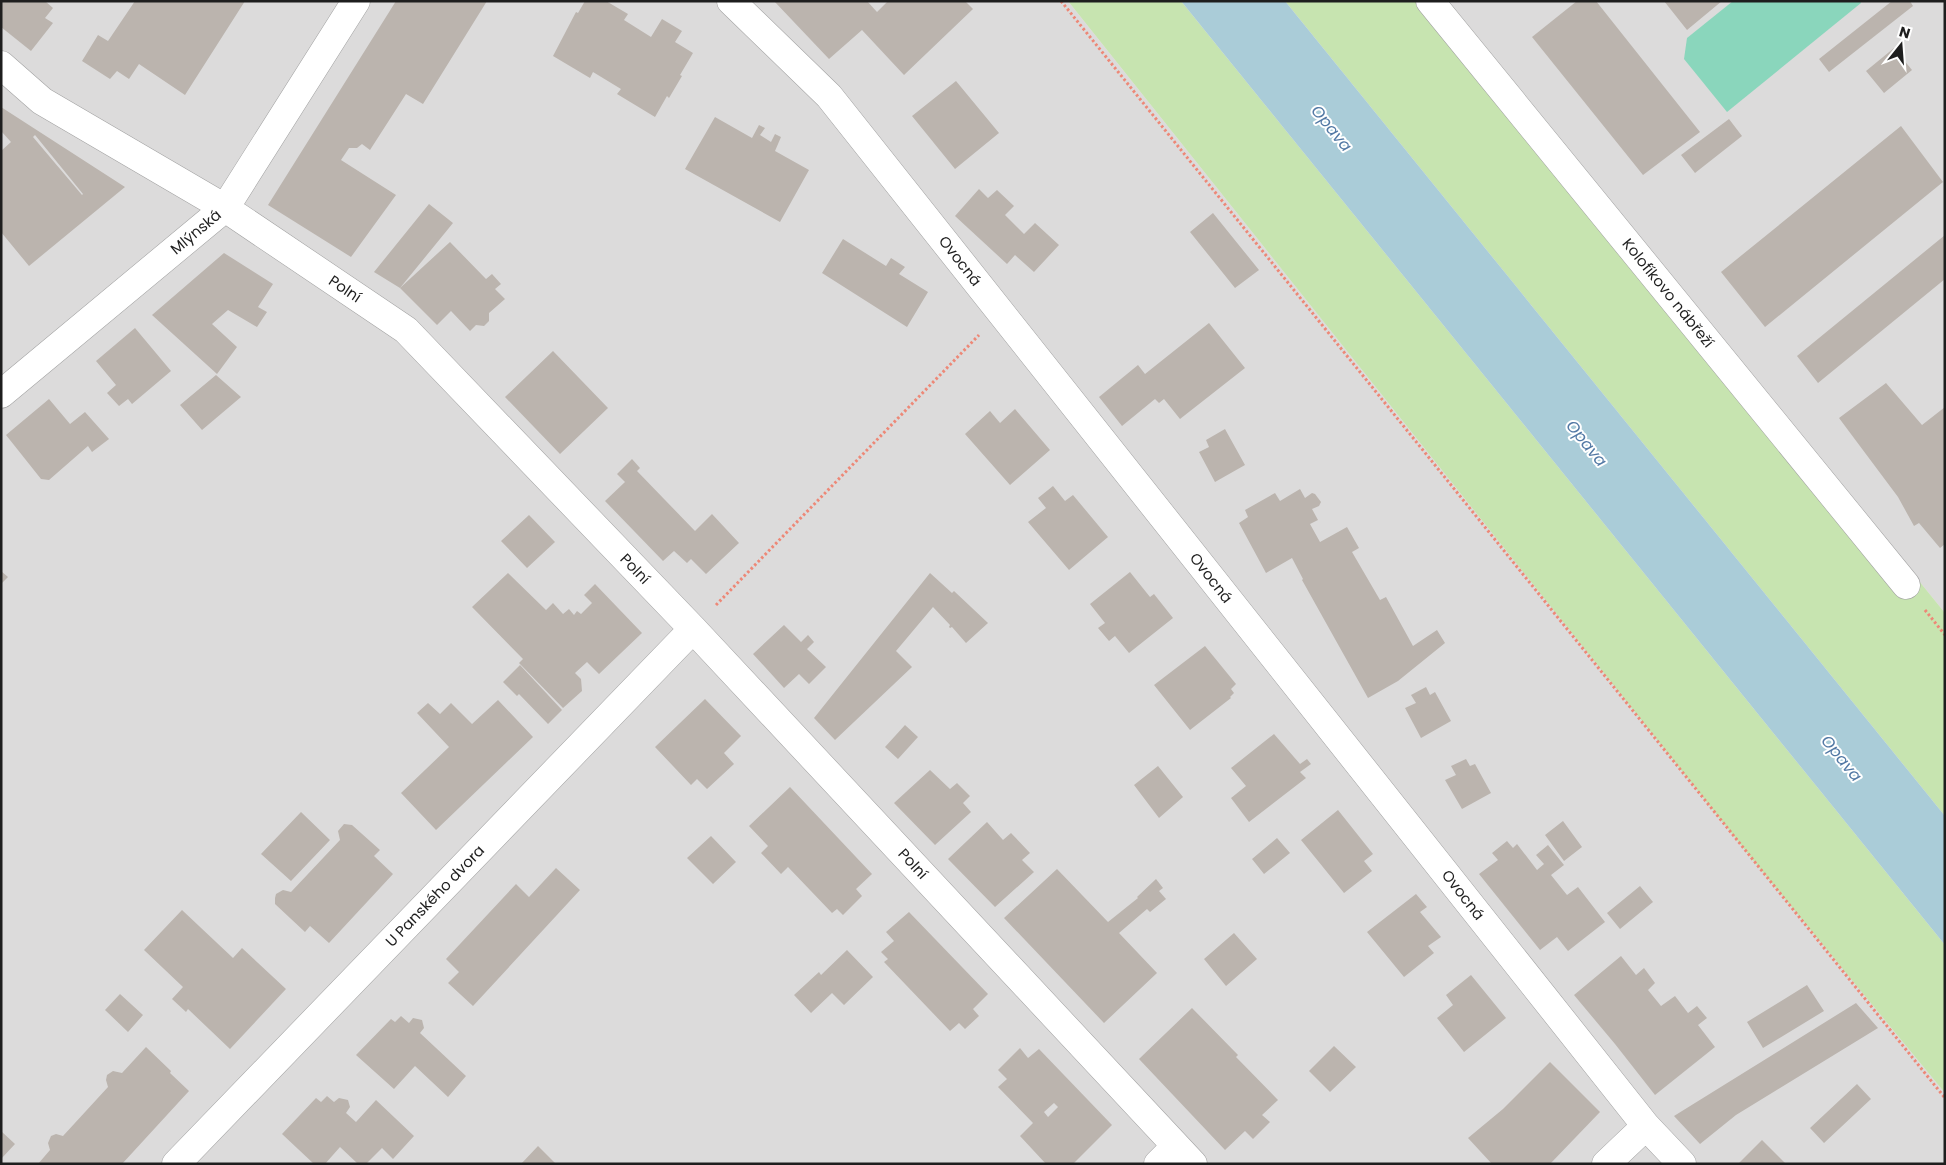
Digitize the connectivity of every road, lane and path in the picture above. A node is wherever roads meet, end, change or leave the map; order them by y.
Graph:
1 (356, 1) edge
2 (731, 1) edge
3 (1061, 1) edge
4 (1430, 1) edge
5 (1, 65) edge
6 (225, 208) junction
7 (1001, 312) junction
8 (1, 394) edge
9 (1906, 585) dead end
10 (693, 629) junction
11 (1945, 1098) edge
12 (1646, 1126) junction
13 (1176, 1158) edge
14 (176, 1164) edge
15 (1606, 1164) edge
16 (1682, 1164) edge

1 - 6 street, Mlýnská
2 - 7 street, Ovocná
3 - 11 path
4 - 9 street, Kolofíkovo nábřeží
5 - 6 street, Polní
6 - 8 street, Mlýnská
6 - 10 street, Polní
7 - 10 path
7 - 12 street, Ovocná
10 - 13 street, Polní
10 - 14 street, U Panského dvora
12 - 15 street
12 - 16 street, Ovocná

